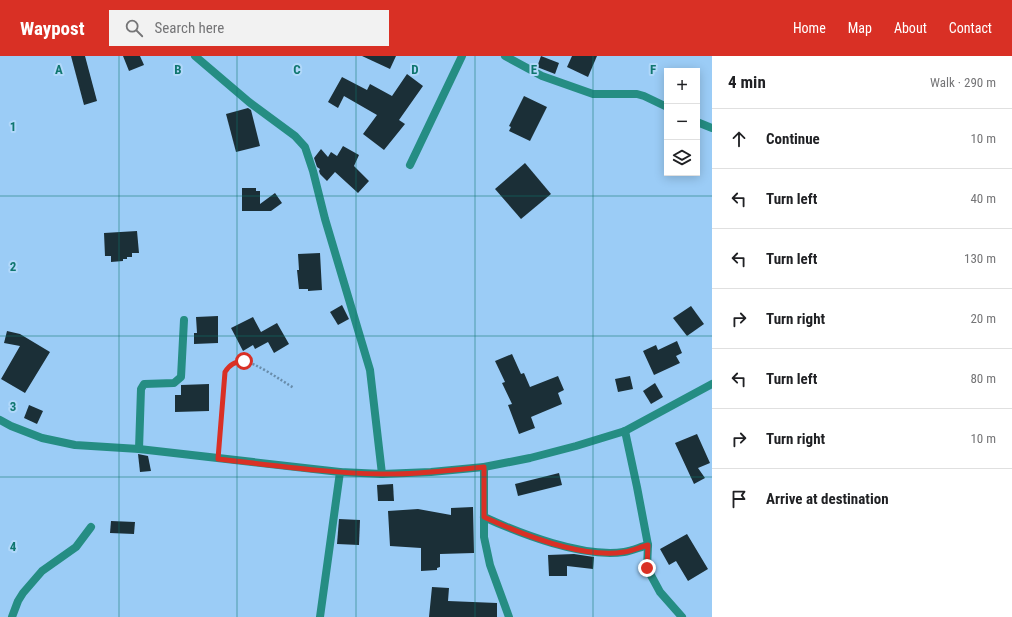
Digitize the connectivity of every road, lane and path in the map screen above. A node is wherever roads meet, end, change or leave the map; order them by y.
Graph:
1 (195, 56) edge
2 (462, 56) edge
3 (505, 56) edge
4 (664, 106) edge
5 (700, 123) edge
6 (712, 128) edge
7 (410, 165) dead end
8 (184, 320) dead end
9 (712, 384) edge
10 (294, 388) dead end
11 (0, 420) edge
12 (625, 431) junction
13 (139, 449) junction
14 (218, 459) junction
15 (484, 467) junction
16 (340, 472) junction
17 (382, 474) junction
18 (484, 517) junction
19 (91, 526) dead end
20 (648, 545) junction
21 (12, 617) edge
22 (320, 617) edge
23 (509, 617) edge
24 (682, 617) edge

1 - 17 street
2 - 7 street
3 - 4 street
5 - 6 street
8 - 13 street
9 - 12 street
10 - 14 path
11 - 13 street
12 - 15 street
12 - 20 street
13 - 14 street
14 - 16 street
15 - 17 street
15 - 18 street
16 - 17 street
16 - 22 street
18 - 20 street
18 - 23 street
19 - 21 street
20 - 24 street

